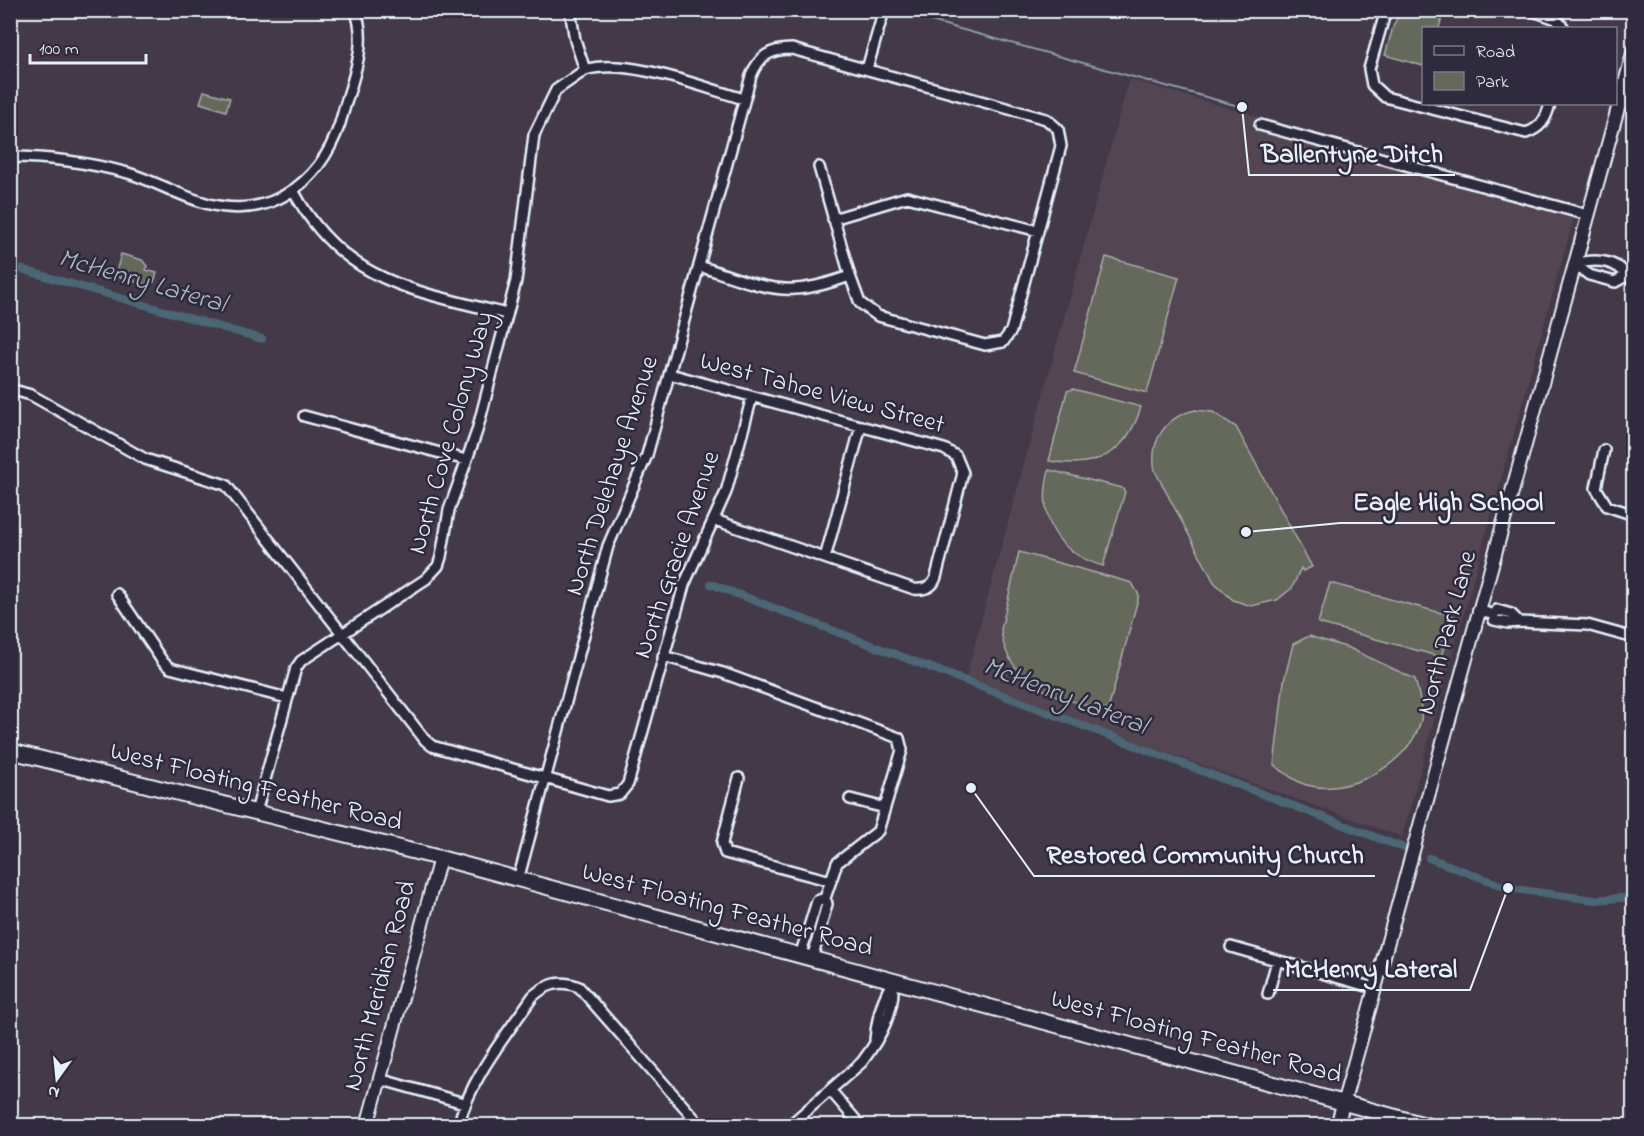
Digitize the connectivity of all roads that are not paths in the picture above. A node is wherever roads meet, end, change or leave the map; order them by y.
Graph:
1 (355, 10) edge
2 (570, 10) edge
3 (884, 10) edge
4 (1386, 10) edge
5 (1530, 10) edge
6 (1564, 27) edge
7 (1634, 50) edge
8 (867, 69) junction
9 (585, 70) junction
10 (1625, 95) edge
11 (744, 99) junction
12 (1551, 105) edge
13 (1634, 106) edge
14 (1260, 125) dead end
15 (10, 157) edge
16 (819, 167) dead end
17 (292, 190) junction
18 (1588, 215) junction
19 (833, 219) junction
20 (1038, 231) junction
21 (1575, 264) junction
22 (699, 266) junction
23 (850, 276) junction
24 (1630, 277) edge
25 (507, 314) junction
26 (670, 374) junction
27 (10, 389) edge
28 (752, 397) junction
29 (304, 416) dead end
30 (861, 426) junction
31 (1604, 450) dead end
32 (466, 460) junction
33 (1634, 515) edge
34 (715, 520) junction
35 (825, 558) junction
36 (117, 594) dead end
37 (1478, 610) junction
38 (342, 633) junction
39 (1634, 638) edge
40 (663, 656) junction
41 (287, 698) junction
42 (10, 751) edge
43 (545, 778) junction
44 (739, 778) dead end
45 (850, 799) dead end
46 (885, 808) junction
47 (256, 812) junction
48 (440, 858) junction
49 (518, 880) junction
50 (831, 881) junction
51 (1231, 947) dead end
52 (806, 957) junction
53 (1277, 961) junction
54 (893, 981) junction
55 (1374, 988) junction
56 (1268, 994) dead end
57 (379, 1079) junction
58 (830, 1090) junction
59 (1343, 1102) junction
60 (464, 1103) junction
61 (367, 1125) edge
62 (458, 1125) edge
63 (701, 1125) edge
64 (789, 1125) edge
65 (861, 1125) edge
66 (1337, 1125) edge
67 (1428, 1125) edge

1 - 17 street
2 - 9 street
3 - 8 street
4 - 12 street
5 - 6 street
7 - 10 street, North Park Lane
8 - 11 street, North Delehaye Avenue
8 - 20 street
9 - 11 street
9 - 25 street, North Cove Colony Way
10 - 13 street
10 - 18 street, North Park Lane
11 - 22 street, North Delehaye Avenue
14 - 18 street
15 - 17 street
16 - 19 street
17 - 25 street
18 - 21 street, North Park Lane
19 - 20 street
19 - 23 street
20 - 23 street
21 - 24 street
21 - 24 street
21 - 37 street, North Park Lane
22 - 23 street
22 - 26 street, North Delehaye Avenue
25 - 32 street, North Cove Colony Way
26 - 28 street, West Tahoe View Street
26 - 43 street, North Delehaye Avenue
27 - 38 street
28 - 30 street, West Tahoe View Street
28 - 34 street, North Gracie Avenue
29 - 32 street
30 - 35 street
30 - 35 street, West Tahoe View Street
31 - 33 street
32 - 38 street, North Cove Colony Way
34 - 35 street
34 - 40 street, North Gracie Avenue
36 - 41 street
37 - 39 street
37 - 55 street, North Park Lane
38 - 41 street, North Cove Colony Way
38 - 43 street
40 - 43 street, North Gracie Avenue
40 - 46 street
41 - 47 street, North Cove Colony Way
42 - 47 main road, West Floating Feather Road
43 - 49 street, North Delehaye Avenue
44 - 50 street
45 - 46 street
46 - 50 street
47 - 48 main road, West Floating Feather Road
48 - 49 main road, West Floating Feather Road
48 - 57 street, North Meridian Road
49 - 52 main road, West Floating Feather Road
50 - 52 street
51 - 53 street
52 - 54 main road, West Floating Feather Road
53 - 55 street
53 - 56 street
54 - 58 street
54 - 59 main road, West Floating Feather Road
55 - 59 street, North Park Lane
57 - 60 street
57 - 61 street, North Meridian Road
58 - 64 street
58 - 65 street
59 - 66 street, North Park Lane
59 - 67 main road, West Floating Feather Road
60 - 62 street
60 - 63 street

